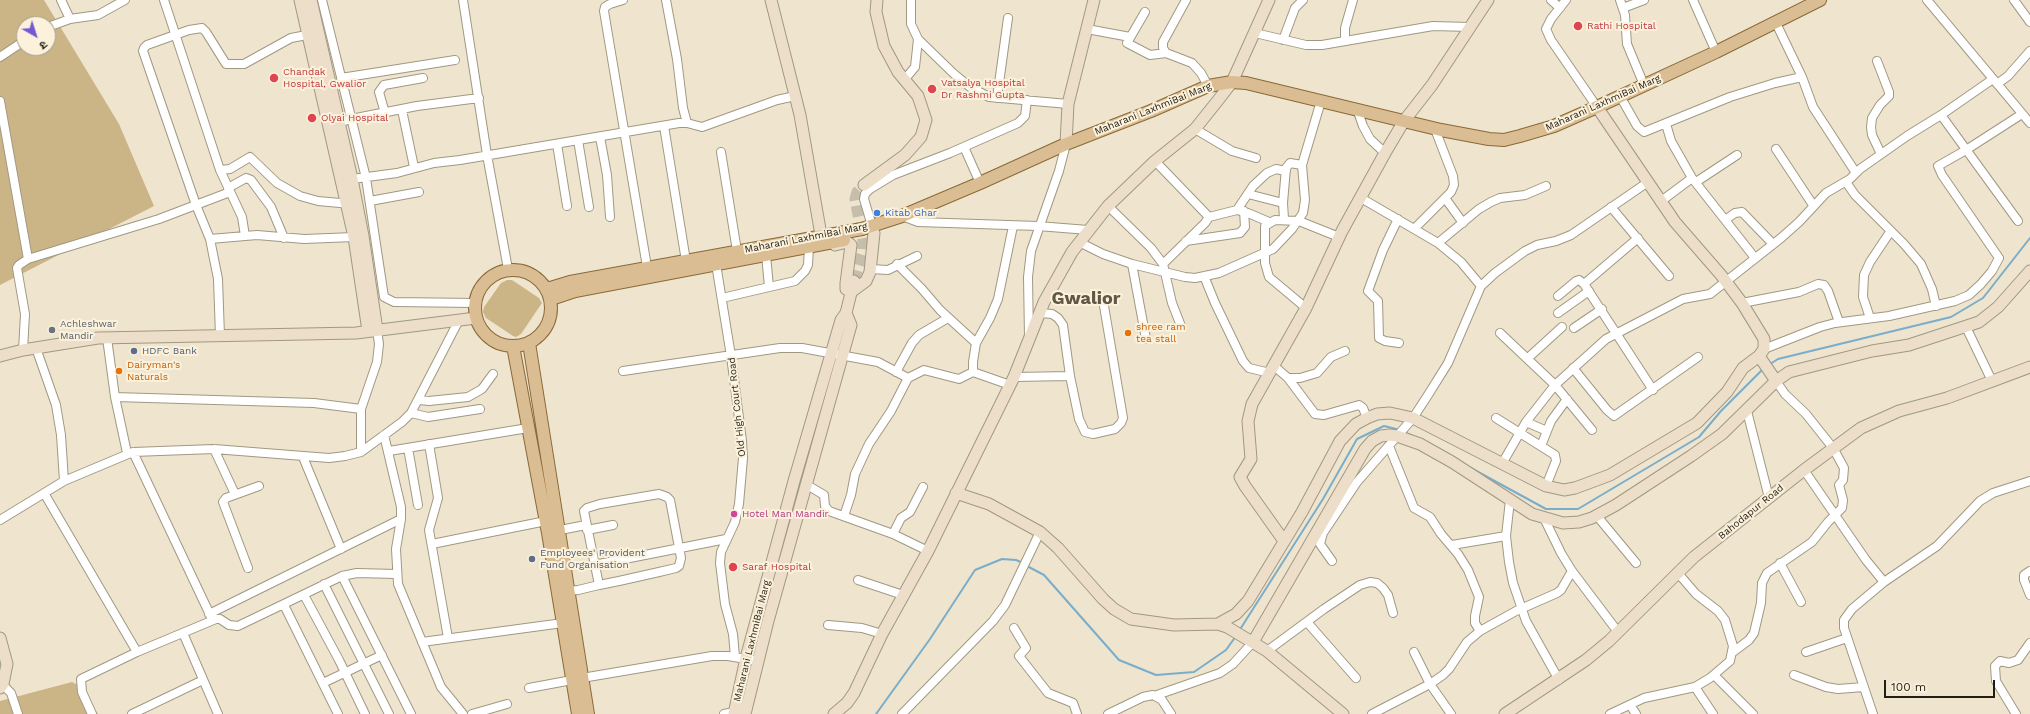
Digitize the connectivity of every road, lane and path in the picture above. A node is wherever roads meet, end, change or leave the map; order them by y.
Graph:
1 (61, 0) edge
2 (125, 0) edge
3 (164, 0) edge
4 (300, 0) edge
5 (311, 0) edge
6 (322, 0) edge
7 (463, 0) edge
8 (622, 0) edge
9 (666, 0) edge
10 (771, 0) edge
11 (877, 0) edge
12 (911, 0) edge
13 (1094, 0) edge
14 (1186, 0) edge
15 (1269, 0) edge
16 (1303, 0) edge
17 (1353, 0) edge
18 (1488, 0) edge
19 (1551, 0) edge
20 (1566, 0) edge
21 (1644, 0) edge
22 (1693, 0) edge
23 (1820, 0) edge
24 (1927, 0) edge
25 (2014, 0) edge
26 (609, 2) edge
27 (1622, 4) edge
28 (1560, 8) junction
29 (1145, 12) dead end
30 (1008, 18) dead end
31 (70, 19) junction
32 (2030, 22) edge
33 (1776, 23) junction
34 (56, 24) edge
35 (1470, 27) junction
36 (1087, 29) junction
37 (314, 33) junction
38 (1255, 33) junction
39 (175, 36) junction
40 (1130, 37) junction
41 (918, 38) junction
42 (1283, 40) junction
43 (1346, 42) junction
44 (16, 46) edge
45 (2030, 51) edge
46 (1166, 52) junction
47 (1716, 52) junction
48 (0, 57) edge
49 (455, 60) dead end
50 (1877, 61) dead end
51 (341, 78) junction
52 (423, 78) dead end
53 (1802, 78) junction
54 (905, 79) junction
55 (1232, 82) junction
56 (1995, 82) junction
57 (1644, 85) junction
58 (1208, 86) junction
59 (795, 96) junction
60 (1620, 96) junction
61 (479, 98) junction
62 (997, 98) junction
63 (1027, 100) junction
64 (0, 101) edge
65 (1321, 101) junction
66 (1068, 104) junction
67 (1597, 107) junction
68 (1357, 109) junction
69 (402, 110) junction
70 (385, 113) junction
71 (2022, 114) junction
72 (1942, 115) junction
73 (351, 119) junction
74 (1404, 121) junction
75 (338, 123) junction
76 (686, 123) junction
77 (2030, 123) edge
78 (1666, 124) junction
79 (664, 126) junction
80 (1194, 129) junction
81 (1435, 129) junction
82 (625, 133) junction
83 (600, 137) junction
84 (578, 140) junction
85 (557, 144) junction
86 (1066, 144) junction
87 (964, 147) junction
88 (1776, 149) dead end
89 (1966, 150) junction
90 (721, 152) dead end
91 (1385, 153) junction
92 (1882, 154) junction
93 (1737, 155) dead end
94 (487, 156) junction
95 (1256, 158) dead end
96 (1155, 161) junction
97 (1302, 165) junction
98 (414, 167) junction
99 (220, 170) junction
100 (1286, 171) junction
101 (1856, 173) junction
102 (366, 178) junction
103 (352, 180) junction
104 (1694, 180) junction
105 (1648, 182) junction
106 (1846, 182) junction
107 (980, 183) junction
108 (864, 185) tunnel mouth
109 (1546, 186) dead end
110 (229, 190) junction
111 (419, 192) dead end
112 (1248, 194) junction
113 (1361, 198) junction
114 (1445, 198) junction
115 (370, 201) junction
116 (1660, 202) junction
117 (1283, 203) junction
118 (196, 205) junction
119 (352, 205) junction
120 (1814, 205) junction
121 (567, 206) dead end
122 (1108, 206) junction
123 (589, 207) dead end
124 (1611, 207) junction
125 (1241, 211) junction
126 (1209, 216) junction
127 (610, 217) dead end
128 (907, 218) junction
129 (1284, 219) junction
130 (1398, 219) junction
131 (1725, 220) junction
132 (1299, 221) junction
133 (2018, 221) dead end
134 (1269, 222) junction
135 (1463, 222) junction
136 (1013, 226) junction
137 (1038, 226) junction
138 (873, 229) junction
139 (1414, 229) junction
140 (1088, 230) junction
141 (1890, 232) junction
142 (245, 236) junction
143 (354, 237) junction
144 (1339, 237) junction
145 (284, 238) junction
146 (1638, 238) junction
147 (210, 239) junction
148 (1186, 241) junction
149 (816, 242) junction
150 (1079, 242) junction
151 (1438, 243) junction
152 (1773, 244) junction
153 (737, 251) junction
154 (1264, 253) junction
155 (766, 255) junction
156 (917, 256) dead end
157 (1755, 258) junction
158 (28, 259) junction
159 (686, 261) junction
160 (716, 264) junction
161 (897, 264) junction
162 (1132, 264) junction
163 (1163, 264) junction
164 (647, 267) junction
165 (508, 269) junction
166 (870, 269) junction
167 (1166, 273) junction
168 (2029, 273) edge
169 (1204, 276) junction
170 (1669, 276) dead end
171 (1726, 282) junction
172 (1584, 284) junction
173 (1481, 286) junction
174 (770, 287) junction
175 (853, 287) junction
176 (1589, 291) junction
177 (549, 294) junction
178 (1558, 296) dead end
179 (722, 298) junction
180 (1103, 300) dead end
181 (475, 303) junction
182 (1742, 303) junction
183 (1936, 306) junction
184 (1306, 308) junction
185 (1602, 309) junction
186 (846, 313) junction
187 (1040, 313) junction
188 (1558, 313) dead end
189 (476, 318) junction
190 (948, 318) junction
191 (1870, 318) junction
192 (459, 320) junction
193 (1839, 322) junction
194 (1181, 326) dead end
195 (1562, 327) dead end
196 (1966, 327) junction
197 (1574, 328) dead end
198 (372, 331) junction
199 (1617, 332) junction
200 (1500, 333) dead end
201 (220, 336) junction
202 (107, 338) junction
203 (1146, 339) dead end
204 (1029, 341) junction
205 (529, 343) junction
206 (976, 343) junction
207 (1399, 343) dead end
208 (513, 346) junction
209 (36, 348) junction
210 (23, 350) junction
211 (832, 352) junction
212 (1345, 352) dead end
213 (843, 355) junction
214 (1762, 355) junction
215 (0, 356) edge
216 (731, 356) junction
217 (1698, 357) dead end
218 (1528, 358) junction
219 (2030, 367) edge
220 (1573, 368) junction
221 (1272, 370) junction
222 (623, 371) dead end
223 (896, 372) junction
224 (973, 372) junction
225 (493, 374) dead end
226 (1070, 376) junction
227 (908, 378) junction
228 (1288, 378) junction
229 (1774, 378) junction
230 (1012, 381) junction
231 (1992, 381) junction
232 (1555, 385) junction
233 (1653, 390) junction
234 (115, 398) junction
235 (1567, 399) junction
236 (419, 400) junction
237 (361, 408) junction
238 (480, 409) dead end
239 (1747, 410) junction
240 (411, 413) junction
241 (1367, 418) junction
242 (1496, 418) dead end
243 (1412, 419) junction
244 (1526, 422) junction
245 (528, 428) junction
246 (1547, 430) junction
247 (1592, 430) dead end
248 (1520, 433) junction
249 (384, 435) junction
250 (1398, 435) junction
251 (429, 444) junction
252 (1389, 446) junction
253 (1541, 446) junction
254 (408, 448) junction
255 (1833, 448) junction
256 (214, 449) junction
257 (389, 450) junction
258 (130, 452) junction
259 (361, 452) junction
260 (303, 457) junction
261 (1503, 462) junction
262 (1804, 470) junction
263 (64, 480) junction
264 (2030, 481) edge
265 (806, 485) junction
266 (259, 486) dead end
267 (1546, 486) junction
268 (923, 487) dead end
269 (44, 493) junction
270 (956, 493) junction
271 (235, 494) junction
272 (1769, 498) junction
273 (1510, 500) junction
274 (418, 505) dead end
275 (1835, 514) junction
276 (844, 516) junction
277 (1597, 516) junction
278 (1544, 518) junction
279 (402, 519) junction
280 (0, 520) edge
281 (546, 521) junction
282 (613, 525) dead end
283 (587, 528) junction
284 (560, 530) junction
285 (1040, 532) junction
286 (893, 534) junction
287 (1506, 536) junction
288 (726, 539) junction
289 (1284, 541) junction
290 (432, 544) junction
291 (1452, 545) junction
292 (341, 549) junction
293 (678, 549) junction
294 (928, 551) junction
295 (1332, 561) dead end
296 (1636, 563) dead end
297 (1780, 563) junction
298 (594, 565) junction
299 (248, 568) dead end
300 (2030, 570) edge
301 (1572, 572) junction
302 (1677, 572) junction
303 (396, 574) junction
304 (342, 576) junction
305 (858, 580) dead end
306 (1884, 582) junction
307 (324, 584) junction
308 (599, 585) junction
309 (569, 591) junction
310 (304, 595) junction
311 (904, 595) junction
312 (2030, 595) edge
313 (1802, 602) dead end
314 (284, 605) junction
315 (1521, 609) junction
316 (1393, 613) dead end
317 (211, 617) junction
318 (563, 622) junction
319 (1307, 622) junction
320 (828, 626) dead end
321 (1223, 626) junction
322 (1014, 628) dead end
323 (1480, 631) junction
324 (1618, 632) junction
325 (183, 634) junction
326 (882, 634) junction
327 (0, 638) edge
328 (448, 638) junction
329 (1847, 638) junction
330 (1251, 640) junction
331 (422, 642) junction
332 (2030, 643) edge
333 (1267, 651) junction
334 (137, 652) junction
335 (1414, 652) dead end
336 (1733, 652) junction
337 (1806, 652) dead end
338 (382, 655) junction
339 (740, 657) junction
340 (758, 661) junction
341 (364, 664) junction
342 (346, 672) junction
343 (1714, 675) junction
344 (1794, 675) dead end
345 (1356, 678) dead end
346 (577, 679) junction
347 (203, 680) junction
348 (1558, 680) junction
349 (323, 683) junction
350 (1430, 684) junction
351 (1, 685) edge
352 (1695, 687) junction
353 (1864, 687) junction
354 (529, 688) dead end
355 (1157, 695) junction
356 (507, 704) dead end
357 (1630, 705) junction
358 (731, 713) edge
359 (18, 714) edge
360 (92, 714) edge
361 (132, 714) edge
362 (218, 714) edge
363 (338, 714) edge
364 (365, 714) edge
365 (389, 714) edge
366 (412, 714) edge
367 (463, 714) edge
368 (472, 714) edge
369 (578, 714) edge
370 (588, 714) edge
371 (745, 714) edge
372 (834, 714) edge
373 (902, 714) edge
374 (1077, 714) edge
375 (1108, 714) edge
376 (1171, 714) edge
377 (1343, 714) edge
378 (1372, 714) edge
379 (1451, 714) edge
380 (1505, 714) edge
381 (1610, 714) edge
382 (1636, 714) edge
383 (1713, 714) edge
384 (1754, 714) edge
385 (1873, 714) edge
386 (2016, 714) edge

1 - 31 street
2 - 31 street
3 - 39 street
4 - 37 street
5 - 37 street
6 - 51 street
7 - 61 street
8 - 26 street
9 - 76 street
10 - 59 street
11 - 54 street
12 - 41 street
13 - 36 street
14 - 46 street
15 - 38 street
16 - 42 street
17 - 43 street
18 - 35 street
19 - 28 street
20 - 28 street
21 - 27 street
22 - 47 street
23 - 33 main road, Maharani LaxhmiBai Marg
24 - 56 street
25 - 32 street
26 - 82 street
27 - 57 street
28 - 67 street
29 - 40 street
30 - 62 street
31 - 34 street
33 - 47 main road, Maharani LaxhmiBai Marg
33 - 53 street
35 - 43 street
35 - 74 street
36 - 40 street
36 - 66 street
37 - 39 street
37 - 75 street
37 - 119 street
38 - 42 street
38 - 55 street
39 - 99 street
39 - 118 street
40 - 46 street
41 - 54 street
41 - 62 street
42 - 43 street
44 - 48 street
45 - 56 street
46 - 58 street
47 - 57 main road, Maharani LaxhmiBai Marg
49 - 51 street
50 - 92 street
51 - 73 street
52 - 70 street
53 - 78 street
53 - 101 street
54 - 108 street
55 - 58 main road, Maharani LaxhmiBai Marg
55 - 65 main road, Maharani LaxhmiBai Marg
55 - 80 street
56 - 71 street
56 - 72 street
57 - 60 main road, Maharani LaxhmiBai Marg
58 - 86 main road, Maharani LaxhmiBai Marg
59 - 76 street
59 - 149 street
60 - 67 main road, Maharani LaxhmiBai Marg
60 - 78 street
61 - 69 street
61 - 94 street
62 - 63 street
63 - 66 street
63 - 87 street
64 - 158 street
65 - 68 main road, Maharani LaxhmiBai Marg
65 - 97 street
66 - 86 street
67 - 81 main road, Maharani LaxhmiBai Marg
67 - 105 street
68 - 74 main road, Maharani LaxhmiBai Marg
68 - 91 street
69 - 70 street
69 - 98 street
70 - 73 street
71 - 77 street
71 - 89 street
72 - 89 street
72 - 92 street
73 - 75 street
73 - 102 street
74 - 81 main road, Maharani LaxhmiBai Marg
74 - 91 street
75 - 103 street
76 - 79 street
78 - 104 street
79 - 82 street
79 - 159 street
80 - 95 street
80 - 96 street
81 - 114 street
82 - 83 street
82 - 164 street
83 - 84 street
83 - 127 street
84 - 85 street
84 - 123 street
85 - 94 street
85 - 121 street
86 - 107 main road, Maharani LaxhmiBai Marg
86 - 137 street
87 - 107 street
87 - 138 street
88 - 120 street
89 - 133 street
89 - 183 street
90 - 153 street
91 - 113 street
92 - 101 street
93 - 104 street
94 - 98 street
94 - 165 street
96 - 122 street
96 - 126 street
97 - 100 street
97 - 132 street
98 - 102 street
99 - 110 street
99 - 119 street
100 - 112 street
100 - 117 street
101 - 106 street
102 - 103 street
102 - 115 street
103 - 119 street
104 - 116 street
104 - 131 street
105 - 116 street
105 - 124 street
106 - 120 street
106 - 141 street
107 - 128 main road, Maharani LaxhmiBai Marg
109 - 135 street
110 - 118 street
110 - 142 street
110 - 145 street
111 - 115 street
112 - 117 street
112 - 125 street
113 - 130 street
113 - 144 street
114 - 135 street
114 - 139 street
115 - 181 street
116 - 171 street
117 - 129 street
118 - 147 street
118 - 158 street
119 - 143 street
119 - 198 street
120 - 152 street
122 - 140 street
122 - 163 street
124 - 146 street
124 - 173 street
125 - 126 street
125 - 134 street
125 - 148 street
126 - 148 street
128 - 136 street
128 - 138 main road, Maharani LaxhmiBai Marg
129 - 132 street
129 - 134 street
130 - 139 street
130 - 207 street
131 - 152 street
131 - 157 street
132 - 144 street
132 - 154 street
134 - 154 street
135 - 151 street
136 - 137 street
136 - 206 street
137 - 140 street
137 - 204 street
138 - 149 main road, Maharani LaxhmiBai Marg
138 - 166 street
139 - 151 street
140 - 150 street
141 - 183 street
141 - 191 street
142 - 145 street
142 - 147 street
143 - 145 street
143 - 198 street
144 - 184 street
146 - 170 street
146 - 172 street
147 - 201 street
148 - 163 street
149 - 153 main road, Maharani LaxhmiBai Marg
149 - 155 main road
149 - 174 street
149 - 175 street
150 - 162 street
150 - 187 street
151 - 173 street
152 - 157 street
153 - 159 main road, Maharani LaxhmiBai Marg
154 - 169 street
154 - 184 street
155 - 160 main road
155 - 174 street
156 - 161 street
157 - 171 street
158 - 210 street
159 - 164 main road, Maharani LaxhmiBai Marg
160 - 177 main road
160 - 179 street, Old High Court Road
161 - 166 street
161 - 190 street
162 - 167 street
162 - 203 street
163 - 167 street
164 - 177 main road, Maharani LaxhmiBai Marg
165 - 177 main road
165 - 181 main road
166 - 175 street
167 - 169 street
167 - 194 street
168 - 196 street
169 - 221 street
171 - 182 street
171 - 199 street
172 - 176 street
172 - 178 street
173 - 243 street
174 - 179 street
175 - 186 street, Maharani LaxhmiBai Marg
176 - 185 street
176 - 188 street
177 - 205 main road
179 - 216 street, Old High Court Road
180 - 226 street
181 - 189 main road
182 - 193 street
182 - 214 street
183 - 191 street
184 - 221 street
185 - 197 street
185 - 199 street
186 - 211 street, Maharani LaxhmiBai Marg
186 - 213 street
187 - 204 street
187 - 226 street
189 - 192 street
189 - 208 main road
190 - 206 street
190 - 223 street
191 - 193 street
192 - 198 street
192 - 236 street
193 - 214 street
195 - 218 street
196 - 229 street
196 - 231 street
198 - 201 street
198 - 237 street
199 - 220 street
199 - 233 street
200 - 218 street
201 - 202 street
202 - 209 street
202 - 234 street
204 - 230 street
205 - 208 main road
205 - 284 main road
206 - 224 street
208 - 245 main road
209 - 210 street
209 - 263 street
210 - 215 street
211 - 213 street
211 - 216 street
211 - 339 street, Maharani LaxhmiBai Marg
212 - 228 street
213 - 223 street
213 - 265 street
214 - 229 street
214 - 267 street
216 - 222 street
216 - 288 street, Old High Court Road
217 - 233 street
218 - 232 street
219 - 231 street, Bahodapur Road
220 - 232 street
220 - 233 street
221 - 228 street
221 - 289 street
223 - 227 street
224 - 227 street
224 - 230 street
225 - 236 street
226 - 230 street
227 - 276 street
228 - 241 street
229 - 239 street
229 - 255 street
230 - 270 street
231 - 255 street, Bahodapur Road
232 - 235 street
232 - 244 street
234 - 237 street
234 - 258 street
235 - 246 street
235 - 247 street
236 - 240 street
237 - 259 street
238 - 240 street
239 - 272 street
239 - 277 street
240 - 249 street
241 - 243 street
241 - 289 street
242 - 248 street
243 - 250 street
243 - 261 street
244 - 246 street
244 - 248 street
245 - 251 street
245 - 281 main road
246 - 253 street
248 - 253 street
248 - 261 street
249 - 257 street
249 - 259 street
250 - 252 street
250 - 273 street
250 - 330 street
251 - 254 street
251 - 290 street
252 - 291 street
252 - 295 street
253 - 267 street
254 - 257 street
254 - 274 street
255 - 262 street, Bahodapur Road
255 - 275 street
256 - 258 street
256 - 260 street
256 - 271 street
257 - 279 street
258 - 263 street
258 - 317 street
259 - 260 street
260 - 292 street
261 - 267 street
262 - 272 street, Bahodapur Road
262 - 275 street
263 - 269 street
264 - 306 street
265 - 276 street
265 - 340 street
266 - 271 street
268 - 286 street
269 - 280 street
269 - 334 street
270 - 285 street
270 - 294 street
271 - 299 street
272 - 302 street, Bahodapur Road
273 - 278 street
273 - 287 street
275 - 297 street
275 - 306 street
276 - 286 street
277 - 278 street
277 - 296 street
278 - 301 street
279 - 292 street
279 - 303 street
281 - 290 street
281 - 318 main road
282 - 283 street
283 - 284 street
283 - 293 street
283 - 298 street
284 - 309 main road
285 - 321 street
285 - 373 street
286 - 294 street
287 - 291 street
287 - 315 street
288 - 293 street
288 - 339 street, Old High Court Road
289 - 321 street
290 - 328 street
291 - 323 street
292 - 317 street
293 - 298 street
293 - 308 street
294 - 311 street
297 - 313 street
297 - 336 street
298 - 308 street
300 - 312 street
301 - 315 street
301 - 324 street
302 - 324 street, Bahodapur Road
302 - 336 street
303 - 304 street
303 - 331 street
304 - 307 street
304 - 338 street
305 - 311 street
306 - 329 street
307 - 310 street
307 - 341 street
308 - 309 street
309 - 346 main road
310 - 314 street
310 - 342 street
311 - 326 street
314 - 317 street
314 - 349 street
315 - 323 street
315 - 348 street
316 - 319 street
317 - 325 street
318 - 328 street
318 - 346 main road
319 - 333 street
319 - 345 street
320 - 326 street
321 - 330 street
322 - 374 street
323 - 350 street
324 - 348 street, Bahodapur Road
325 - 334 street
325 - 347 street
326 - 372 street
327 - 351 street
328 - 331 street
329 - 337 street
329 - 353 street
330 - 333 street
330 - 355 street
331 - 367 street
332 - 386 street
333 - 377 street
334 - 360 street
335 - 350 street
336 - 343 street
338 - 341 street
338 - 366 street
339 - 340 street
339 - 346 street
339 - 358 street, Maharani LaxhmiBai Marg
340 - 371 street
341 - 342 street
341 - 365 street
342 - 349 street
342 - 364 street
343 - 352 street
343 - 384 street
344 - 353 street
346 - 354 street
346 - 369 main road
346 - 370 main road
347 - 361 street
347 - 362 street
348 - 380 street, Bahodapur Road
349 - 363 street
350 - 378 street
350 - 379 street
351 - 359 street
352 - 357 street
352 - 383 street
353 - 385 street
355 - 375 street
355 - 376 street
356 - 368 street
357 - 381 street
357 - 382 street

